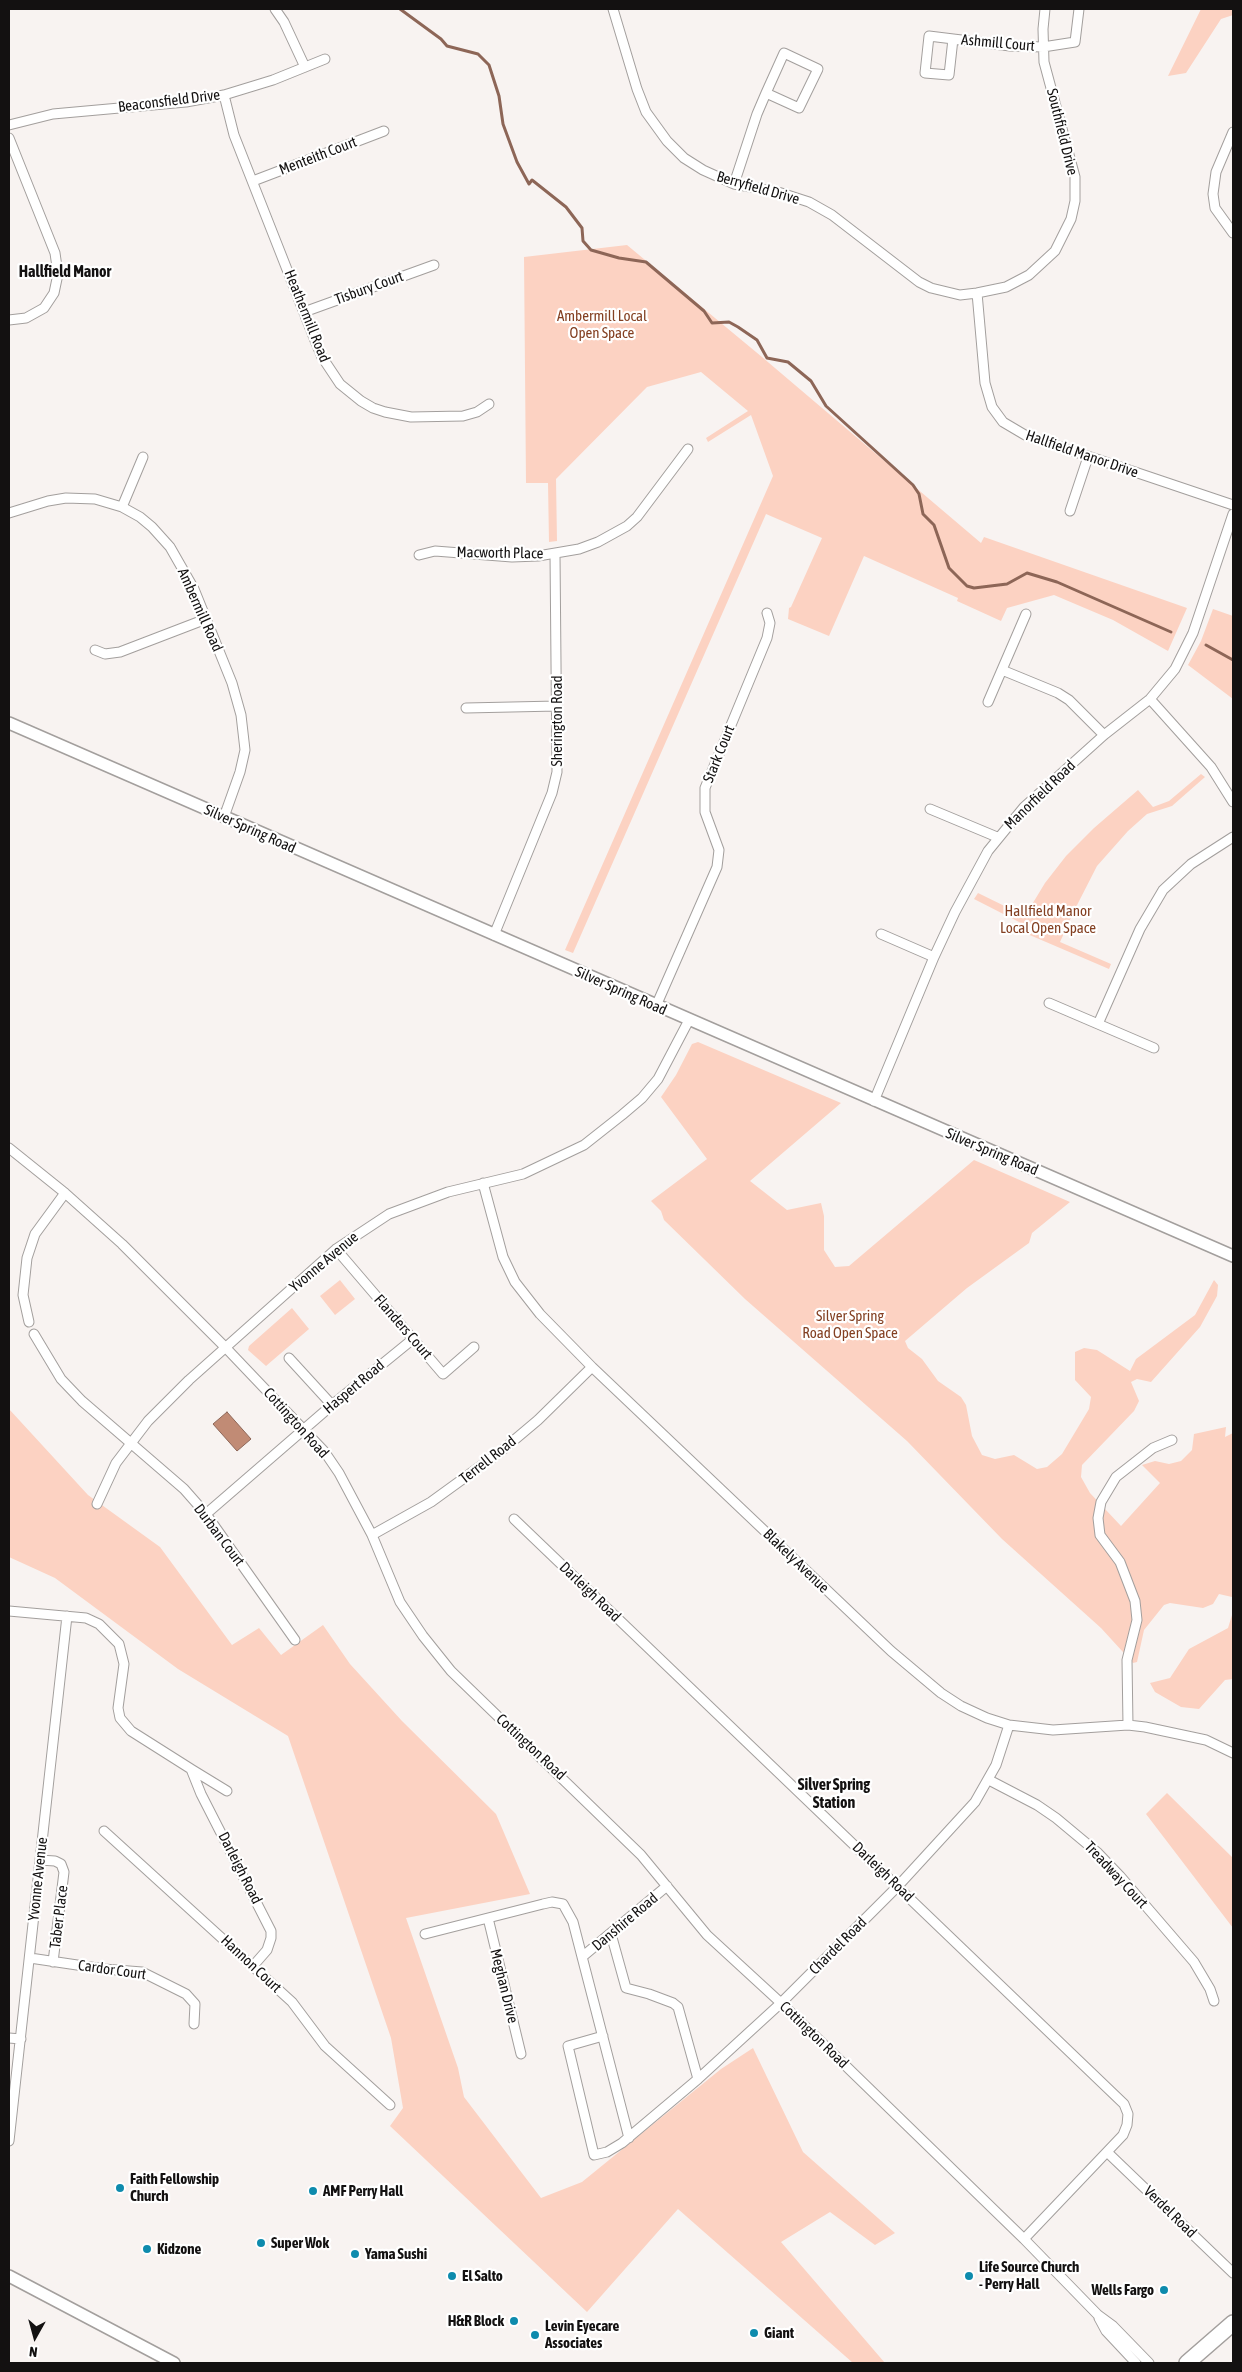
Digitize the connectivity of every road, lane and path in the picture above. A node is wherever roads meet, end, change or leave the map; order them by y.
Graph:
1 (275, 9) edge
2 (613, 9) edge
3 (1045, 9) edge
4 (1080, 9) edge
5 (953, 39) junction
6 (1043, 47) junction
7 (325, 59) dead end
8 (305, 67) junction
9 (766, 93) junction
10 (224, 95) junction
11 (9, 125) edge
12 (384, 131) dead end
13 (1233, 132) edge
14 (9, 138) edge
15 (253, 181) junction
16 (734, 184) junction
17 (1233, 233) edge
18 (434, 265) dead end
19 (977, 294) junction
20 (304, 312) junction
21 (9, 320) edge
22 (490, 404) dead end
23 (688, 450) dead end
24 (143, 457) dead end
25 (1088, 457) junction
26 (1233, 505) edge
27 (122, 507) junction
28 (1070, 511) dead end
29 (9, 512) edge
30 (1233, 514) edge
31 (419, 554) dead end
32 (554, 554) junction
33 (767, 614) dead end
34 (1026, 614) dead end
35 (206, 619) junction
36 (95, 650) dead end
37 (1002, 670) junction
38 (1150, 699) junction
39 (988, 702) dead end
40 (557, 706) junction
41 (466, 708) dead end
42 (9, 723) edge
43 (1104, 735) junction
44 (1233, 802) edge
45 (930, 808) dead end
46 (224, 817) junction
47 (1233, 836) edge
48 (997, 837) junction
49 (881, 934) dead end
50 (494, 935) junction
51 (934, 957) junction
52 (1049, 1002) dead end
53 (656, 1006) junction
54 (689, 1020) junction
55 (1098, 1024) junction
56 (1154, 1048) dead end
57 (874, 1101) junction
58 (9, 1148) edge
59 (483, 1183) junction
60 (65, 1193) junction
61 (336, 1248) junction
62 (1233, 1256) edge
63 (29, 1322) dead end
64 (34, 1334) dead end
65 (412, 1339) junction
66 (474, 1347) dead end
67 (226, 1348) junction
68 (289, 1358) dead end
69 (592, 1367) junction
70 (332, 1405) junction
71 (305, 1429) junction
72 (1172, 1440) dead end
73 (130, 1443) junction
74 (97, 1504) dead end
75 (206, 1514) junction
76 (514, 1519) dead end
77 (372, 1535) junction
78 (9, 1611) edge
79 (67, 1616) junction
80 (295, 1640) dead end
81 (1009, 1725) junction
82 (1128, 1725) junction
83 (1233, 1753) edge
84 (191, 1768) junction
85 (989, 1780) junction
86 (226, 1791) dead end
87 (104, 1831) dead end
88 (40, 1860) junction
89 (667, 1886) junction
90 (898, 1886) junction
91 (488, 1918) junction
92 (425, 1934) dead end
93 (611, 1934) junction
94 (582, 1957) junction
95 (30, 1958) junction
96 (53, 1962) junction
97 (253, 1966) junction
98 (1214, 2000) dead end
99 (782, 2003) junction
100 (194, 2024) dead end
101 (603, 2036) junction
102 (9, 2038) edge
103 (21, 2040) junction
104 (521, 2054) dead end
105 (698, 2078) junction
106 (390, 2105) dead end
107 (629, 2138) junction
108 (9, 2141) edge
109 (1107, 2152) junction
110 (1024, 2239) junction
111 (1233, 2273) edge
112 (9, 2276) edge
113 (1098, 2316) junction
114 (1233, 2323) edge
115 (174, 2363) edge
116 (1136, 2363) edge
117 (1149, 2363) edge
118 (1187, 2363) edge

1 - 8 street
2 - 16 street, Berryfield Drive
3 - 6 street, Southfield Drive
4 - 6 street, Ashmill Court
5 - 5 street, Ashmill Court
5 - 6 street, Ashmill Court
6 - 19 street, Southfield Drive
7 - 8 street, Beaconsfield Drive
8 - 10 street, Beaconsfield Drive
9 - 9 street
9 - 16 street
10 - 11 street, Beaconsfield Drive
10 - 15 street, Heathermill Road
12 - 15 street, Menteith Court
13 - 17 street
14 - 21 street
15 - 20 street, Heathermill Road
16 - 19 street, Berryfield Drive
18 - 20 street, Tisbury Court
19 - 25 street, Hallfield Manor Drive
20 - 22 street, Heathermill Road
23 - 32 street, Macworth Place
24 - 27 street
25 - 26 street, Hallfield Manor Drive
25 - 28 street
27 - 29 street, Ambermill Road
27 - 35 street, Ambermill Road
30 - 38 street, Manorfield Road
31 - 32 street, Macworth Place
32 - 40 street, Sherington Road
33 - 53 street, Stark Court
34 - 37 street
35 - 36 street
35 - 46 street, Ambermill Road
37 - 39 street
37 - 43 street
38 - 43 street, Manorfield Road
38 - 44 street
40 - 41 street
40 - 50 street, Sherington Road
42 - 46 main road, Silver Spring Road
43 - 48 street, Manorfield Road
45 - 48 street
46 - 50 main road, Silver Spring Road
47 - 55 street
48 - 51 street, Manorfield Road
49 - 51 street
50 - 53 main road, Silver Spring Road
51 - 57 street, Manorfield Road
52 - 55 street
53 - 54 main road, Silver Spring Road
54 - 57 main road, Silver Spring Road
54 - 59 street, Yvonne Avenue
55 - 56 street
57 - 62 main road, Silver Spring Road
58 - 60 street, Cottington Road
59 - 61 street, Yvonne Avenue
59 - 69 street, Blakely Avenue
60 - 63 street
60 - 67 street, Cottington Road
61 - 65 street, Flanders Court
61 - 67 street, Yvonne Avenue
64 - 73 street, Durban Court
65 - 66 street, Flanders Court
65 - 70 street, Haspert Road
67 - 71 street, Cottington Road
67 - 73 street, Yvonne Avenue
68 - 70 street
69 - 77 street, Terrell Road
69 - 81 street, Blakely Avenue
70 - 71 street, Haspert Road
71 - 75 street, Haspert Road
71 - 77 street, Cottington Road
72 - 82 street
73 - 74 street, Yvonne Avenue
73 - 75 street, Durban Court
75 - 80 street, Durban Court
76 - 90 street, Darleigh Road
77 - 89 street, Cottington Road
78 - 79 street
79 - 84 street
79 - 88 street, Yvonne Avenue
81 - 82 street, Blakely Avenue
81 - 85 street, Chardel Road
82 - 83 street, Blakely Avenue
84 - 86 street
84 - 97 street, Darleigh Road
85 - 90 street, Chardel Road
85 - 98 street, Treadway Court
87 - 97 street, Hannon Court
88 - 95 street, Yvonne Avenue
88 - 96 street, Taber Place
89 - 93 street, Danshire Road
89 - 99 street, Cottington Road
90 - 99 street, Chardel Road
90 - 109 street, Darleigh Road
91 - 92 street
91 - 94 street
91 - 104 street, Meghan Drive
93 - 94 street, Danshire Road
93 - 105 street
94 - 101 street
95 - 96 street, Cardor Court
95 - 103 street, Yvonne Avenue
96 - 100 street, Cardor Court
97 - 106 street, Hannon Court
99 - 105 street, Chardel Road
99 - 110 street, Cottington Road
101 - 107 street
101 - 107 street, Chardel Road
102 - 103 street
103 - 108 street, Yvonne Avenue
105 - 107 street, Chardel Road
109 - 110 street, Darleigh Road
109 - 111 street, Verdel Road
110 - 113 street, Cottington Road
112 - 115 main road
113 - 116 street, Cottington Road
113 - 117 street, Cottington Road
114 - 118 highway

